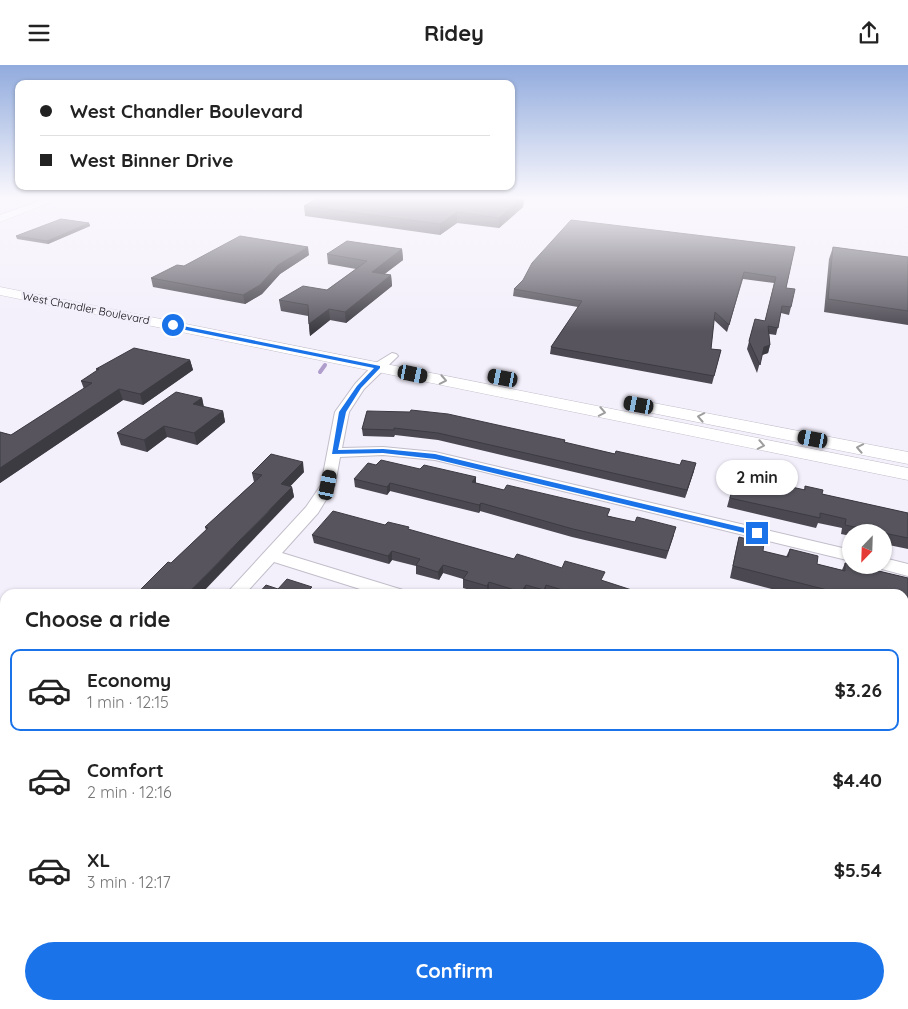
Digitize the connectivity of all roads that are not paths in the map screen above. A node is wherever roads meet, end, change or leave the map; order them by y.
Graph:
1 (0, 291) edge
2 (84, 308) junction
3 (392, 356) junction
4 (378, 367) junction
5 (334, 453) junction
6 (908, 458) edge
7 (908, 474) edge
8 (842, 554) edge
9 (271, 555) junction
10 (892, 566) edge
11 (908, 569) edge
12 (240, 589) edge
13 (381, 589) edge

1 - 2 main road, West Chandler Boulevard
2 - 3 main road, West Chandler Boulevard
2 - 4 main road, West Chandler Boulevard
3 - 4 street
6 -> 3 main road, West Chandler Boulevard
4 - 5 street
4 -> 7 main road, West Chandler Boulevard
5 - 8 street
5 - 9 street
9 - 12 street
9 - 13 street
10 - 11 street

